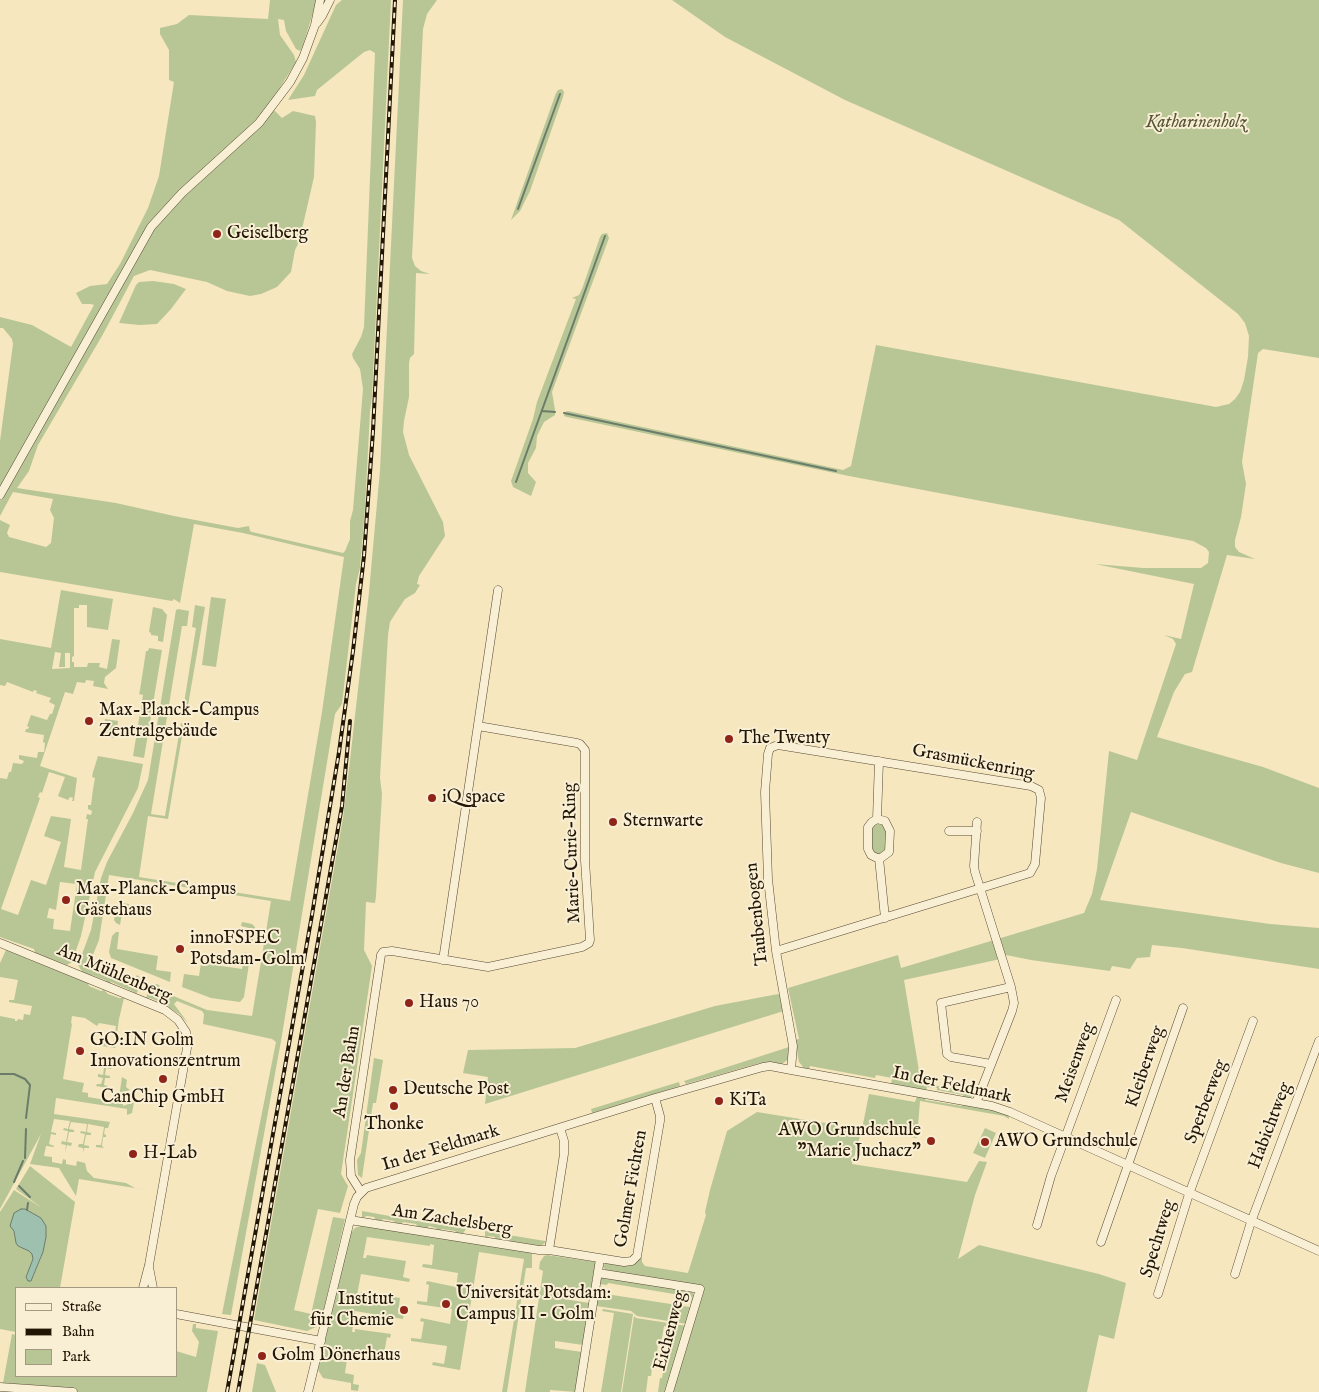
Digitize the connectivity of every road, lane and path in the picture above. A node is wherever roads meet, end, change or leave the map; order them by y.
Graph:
1 (320, 0) edge
2 (330, 0) edge
3 (315, 25) junction
4 (0, 495) edge
5 (498, 590) dead end
6 (478, 726) junction
7 (768, 754) joint
8 (879, 761) junction
9 (877, 819) junction
10 (977, 822) dead end
11 (949, 831) dead end
12 (977, 831) junction
13 (879, 858) junction
14 (981, 888) junction
15 (885, 918) junction
16 (0, 943) edge
17 (776, 951) junction
18 (381, 954) joint
19 (443, 960) junction
20 (1011, 987) junction
21 (1116, 1000) dead end
22 (1183, 1008) dead end
23 (1253, 1021) dead end
24 (1319, 1041) edge
25 (991, 1064) junction
26 (791, 1070) junction
27 (656, 1098) junction
28 (976, 1103) junction
29 (560, 1128) junction
30 (1065, 1137) junction
31 (1128, 1165) junction
32 (361, 1192) junction
33 (1189, 1194) junction
34 (350, 1220) junction
35 (1251, 1222) junction
36 (1037, 1226) dead end
37 (1101, 1242) dead end
38 (549, 1250) junction
39 (1319, 1251) edge
40 (600, 1259) junction
41 (149, 1265) junction
42 (598, 1273) junction
43 (1235, 1274) dead end
44 (143, 1287) edge
45 (153, 1287) edge
46 (1158, 1294) dead end
47 (178, 1314) edge
48 (321, 1341) junction
49 (0, 1386) edge
50 (73, 1392) edge
51 (308, 1392) edge
52 (579, 1392) edge
53 (669, 1392) edge

1 - 3 street
2 - 3 street
3 - 4 street
5 - 6 street
6 - 19 street
6 - 19 street, Marie-Curie-Ring
7 - 8 street, Grasmückenring
7 - 17 street, Taubenbogen
8 - 9 street
8 - 14 street, Grasmückenring
9 - 13 street
9 - 13 street
10 - 12 street
11 - 12 street
12 - 14 street
13 - 15 street
14 - 15 street, Grasmückenring
14 - 20 street
15 - 17 street, Grasmückenring
16 - 41 street, Am Mühlenberg
17 - 26 street, Taubenbogen
18 - 19 street, Marie-Curie-Ring
18 - 32 street, An der Bahn
20 - 25 street
20 - 25 street
21 - 30 street, Meisenweg
22 - 31 street, Kleiberweg
23 - 33 street, Sperberweg
24 - 35 street, Habichtweg
25 - 28 street
26 - 27 street, In der Feldmark
26 - 28 street, In der Feldmark
27 - 29 street, In der Feldmark
27 - 40 street, Golmer Fichten
28 - 30 street, In der Feldmark
29 - 32 street, In der Feldmark
29 - 38 street
30 - 31 street, In der Feldmark
30 - 36 street, Meisenweg
31 - 33 street, In der Feldmark
31 - 37 street, Kleiberweg
32 - 34 street
33 - 35 street, In der Feldmark
33 - 46 street, Spechtweg
34 - 38 street, Am Zachelsberg
34 - 48 street
35 - 39 street, In der Feldmark
35 - 43 street, Habichtweg
38 - 40 street, Golmer Fichten
40 - 42 street
41 - 44 street, Am Mühlenberg
41 - 45 street, Am Mühlenberg
42 - 52 street
42 - 53 street, Eichenweg
47 - 48 street
48 - 51 street
49 - 50 street

